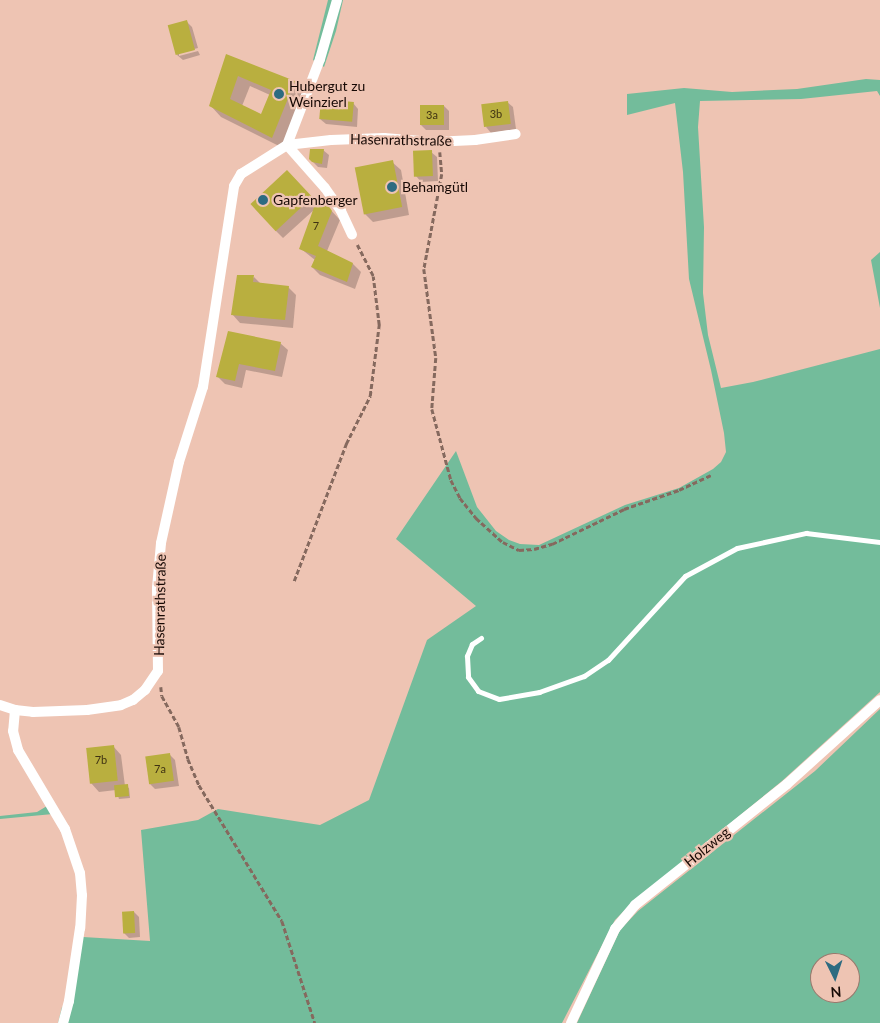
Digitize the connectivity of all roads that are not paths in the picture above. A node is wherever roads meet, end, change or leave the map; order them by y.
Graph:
1 (337, 0) edge
2 (516, 134) dead end
3 (286, 145) junction
4 (352, 235) road end
5 (880, 542) edge
6 (481, 638) dead end
7 (880, 700) edge
8 (0, 706) edge
9 (15, 710) junction
10 (64, 1023) edge
11 (571, 1023) edge

1 - 3 street
2 - 3 street, Hasenrathstraße
3 - 4 street
3 - 9 street, Hasenrathstraße
5 - 6 lane
7 - 11 street, Holzweg
8 - 9 street, Hasenrathstraße
9 - 10 street

